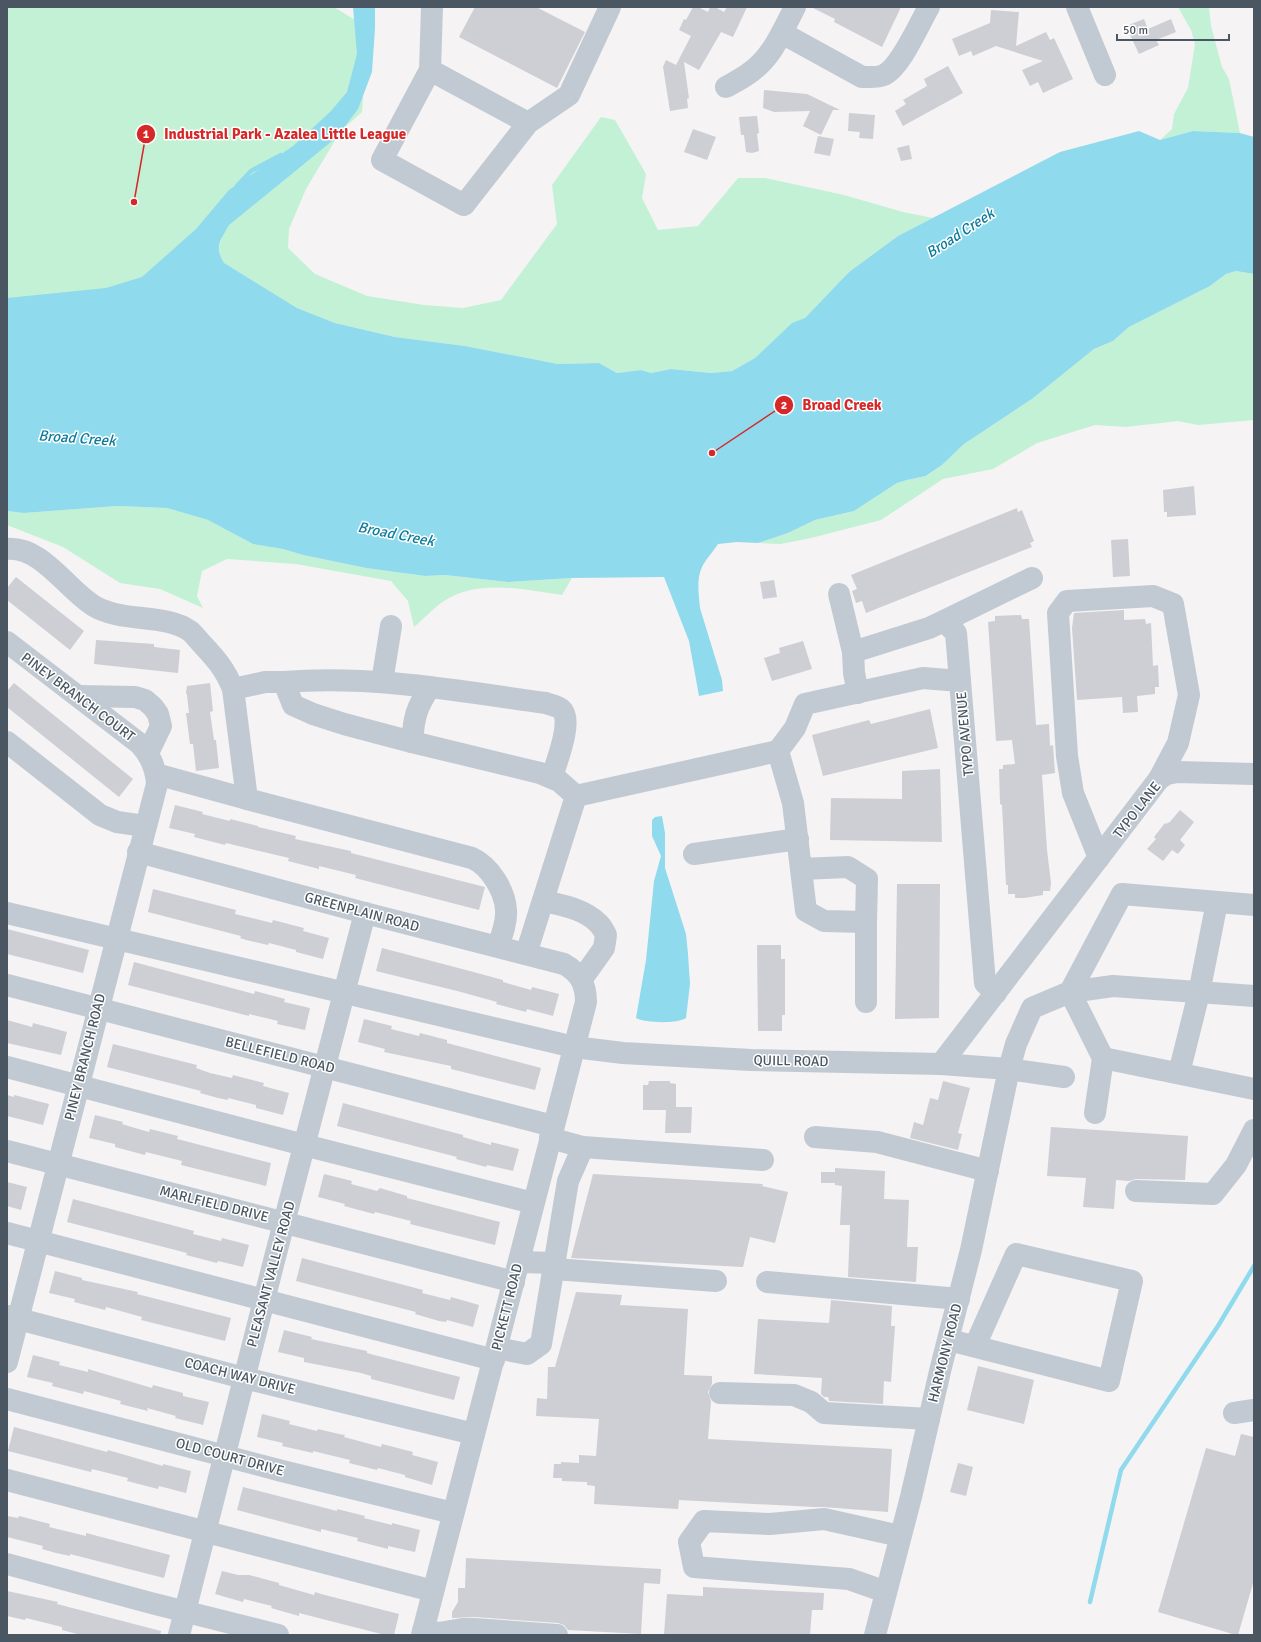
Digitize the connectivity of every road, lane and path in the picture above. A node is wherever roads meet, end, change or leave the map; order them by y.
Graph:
1 (432, 7) edge
2 (610, 7) edge
3 (795, 7) edge
4 (929, 7) edge
5 (1078, 7) edge
6 (782, 33) junction
7 (430, 70) junction
8 (1105, 75) dead end
9 (726, 87) dead end
10 (528, 123) junction
11 (7, 550) edge
12 (1032, 578) dead end
13 (839, 594) dead end
14 (944, 621) junction
15 (391, 626) dead end
16 (7, 642) edge
17 (852, 652) junction
18 (960, 681) junction
19 (284, 682) junction
20 (382, 682) junction
21 (430, 687) junction
22 (233, 688) junction
23 (858, 693) junction
24 (78, 696) junction
25 (7, 742) edge
26 (412, 742) junction
27 (778, 751) junction
28 (148, 753) junction
29 (156, 774) junction
30 (1254, 774) edge
31 (552, 778) junction
32 (1159, 779) junction
33 (576, 796) junction
34 (247, 799) junction
35 (145, 826) junction
36 (798, 839) junction
37 (138, 852) junction
38 (694, 854) dead end
39 (1099, 858) junction
40 (801, 869) junction
41 (543, 901) junction
42 (1217, 902) junction
43 (1254, 905) edge
44 (7, 913) edge
45 (365, 913) junction
46 (866, 922) junction
47 (116, 939) junction
48 (498, 946) junction
49 (526, 954) junction
50 (582, 979) junction
51 (7, 985) edge
52 (1070, 992) junction
53 (344, 993) junction
54 (996, 993) junction
55 (1199, 993) junction
56 (1254, 996) edge
57 (866, 1002) dead end
58 (98, 1008) junction
59 (574, 1047) junction
60 (1103, 1058) junction
61 (942, 1064) junction
62 (324, 1067) junction
63 (7, 1068) edge
64 (1009, 1069) junction
65 (1179, 1074) junction
66 (1064, 1077) dead end
67 (78, 1086) junction
68 (1254, 1089) edge
69 (1095, 1113) dead end
70 (1254, 1130) edge
71 (552, 1132) junction
72 (815, 1137) dead end
73 (304, 1145) junction
74 (583, 1147) junction
75 (7, 1150) edge
76 (763, 1160) dead end
77 (58, 1164) junction
78 (988, 1171) junction
79 (541, 1174) junction
80 (568, 1181) junction
81 (1136, 1191) dead end
82 (534, 1203) junction
83 (284, 1222) junction
84 (7, 1233) edge
85 (38, 1242) junction
86 (555, 1266) junction
87 (516, 1272) junction
88 (716, 1281) dead end
89 (767, 1282) dead end
90 (959, 1299) junction
91 (264, 1300) junction
92 (12, 1317) edge
93 (949, 1340) junction
94 (975, 1346) junction
95 (495, 1354) junction
96 (7, 1362) edge
97 (244, 1378) junction
98 (720, 1393) dead end
99 (7, 1399) edge
100 (929, 1419) junction
101 (474, 1434) junction
102 (224, 1456) junction
103 (7, 1480) edge
104 (453, 1513) junction
105 (205, 1532) junction
106 (900, 1536) junction
107 (7, 1564) edge
108 (433, 1591) junction
109 (886, 1592) junction
110 (185, 1612) junction
111 (423, 1633) edge
112 (446, 1633) edge
113 (179, 1635) edge
114 (278, 1635) edge
115 (550, 1635) edge
116 (875, 1635) edge

1 - 7 street
2 - 10 street
3 - 6 street
4 - 6 street
5 - 8 street
6 - 9 street
7 - 10 street
7 - 10 street
11 - 22 street
12 - 14 street
13 - 17 street
14 - 17 street
14 - 18 street
15 - 20 street
16 - 24 street, PINEY BRANCH COURT
17 - 23 street
18 - 23 street, TYPO AVENUE
18 - 54 street, TYPO AVENUE
19 - 20 street
19 - 22 street
19 - 26 street
20 - 21 street
21 - 26 street
21 - 31 street
22 - 34 street
23 - 27 street, TYPO AVENUE
24 - 28 street, PINEY BRANCH COURT
24 - 28 street
25 - 35 street
26 - 31 street
27 - 33 street
27 - 36 street
28 - 29 street, PINEY BRANCH ROAD
29 - 34 street
29 - 35 street, PINEY BRANCH ROAD
30 - 32 street, TYPO LANE
31 - 33 street
32 - 39 street, TYPO LANE
32 - 39 street
33 - 41 street
34 - 48 street
35 - 37 street, PINEY BRANCH ROAD
36 - 38 street
36 - 40 street
37 - 45 street, GREENPLAIN ROAD
37 - 47 street, PINEY BRANCH ROAD
39 - 54 street
40 - 46 street
40 - 46 street
41 - 49 street
41 - 50 street
42 - 43 street
42 - 52 street
42 - 55 street
44 - 47 street, QUILL ROAD
45 - 48 street, GREENPLAIN ROAD
45 - 53 street, PLEASANT VALLEY ROAD
46 - 57 street
47 - 53 street, QUILL ROAD
47 - 58 street, PINEY BRANCH ROAD
48 - 49 street, GREENPLAIN ROAD
49 - 50 street, GREENPLAIN ROAD
50 - 59 street, PICKETT ROAD
51 - 58 street, BELLEFIELD ROAD
52 - 55 street, HARMONY ROAD
52 - 60 street
52 - 64 street, HARMONY ROAD
53 - 59 street, QUILL ROAD
53 - 62 street, PLEASANT VALLEY ROAD
54 - 61 street
55 - 56 street, HARMONY ROAD
55 - 65 street
58 - 62 street, BELLEFIELD ROAD
58 - 67 street, PINEY BRANCH ROAD
59 - 61 street, QUILL ROAD
59 - 71 street, PICKETT ROAD
60 - 65 street
60 - 69 street
61 - 64 street, QUILL ROAD
62 - 71 street, BELLEFIELD ROAD
62 - 73 street, PLEASANT VALLEY ROAD
63 - 67 street
64 - 66 street, QUILL ROAD
64 - 78 street, HARMONY ROAD
65 - 68 street
67 - 73 street
67 - 77 street, PINEY BRANCH ROAD
70 - 81 street
71 - 74 street, BELLEFIELD ROAD
71 - 79 street, PICKETT ROAD
72 - 78 street
73 - 82 street
73 - 83 street, PLEASANT VALLEY ROAD
74 - 76 street, BELLEFIELD ROAD
74 - 80 street
75 - 77 street, MARLFIELD DRIVE
77 - 83 street, MARLFIELD DRIVE
77 - 85 street, PINEY BRANCH ROAD
78 - 90 street, HARMONY ROAD
79 - 80 street
79 - 82 street, PICKETT ROAD
80 - 86 street
82 - 87 street, PICKETT ROAD
83 - 87 street, MARLFIELD DRIVE
83 - 91 street, PLEASANT VALLEY ROAD
84 - 85 street
85 - 91 street
85 - 92 street, PINEY BRANCH ROAD
86 - 87 street, MARLFIELD DRIVE
86 - 88 street, MARLFIELD DRIVE
86 - 95 street
87 - 95 street, PICKETT ROAD
89 - 90 street
90 - 93 street, HARMONY ROAD
91 - 95 street
91 - 97 street, PLEASANT VALLEY ROAD
92 - 96 street, PINEY BRANCH ROAD
92 - 97 street, COACH WAY DRIVE
93 - 94 street
93 - 100 street, HARMONY ROAD
94 - 94 street
95 - 101 street, PICKETT ROAD
97 - 101 street, COACH WAY DRIVE
97 - 102 street, PLEASANT VALLEY ROAD
98 - 100 street
99 - 102 street, OLD COURT DRIVE
100 - 106 street, HARMONY ROAD
101 - 104 street, PICKETT ROAD
102 - 104 street, OLD COURT DRIVE
102 - 105 street, PLEASANT VALLEY ROAD
103 - 105 street
104 - 108 street, PICKETT ROAD
105 - 108 street
105 - 110 street, PLEASANT VALLEY ROAD
106 - 109 street, HARMONY ROAD
106 - 109 street
107 - 110 street
108 - 111 street, PICKETT ROAD
109 - 116 street, HARMONY ROAD
110 - 113 street, PLEASANT VALLEY ROAD
110 - 114 street
111 - 112 street
112 - 115 street

